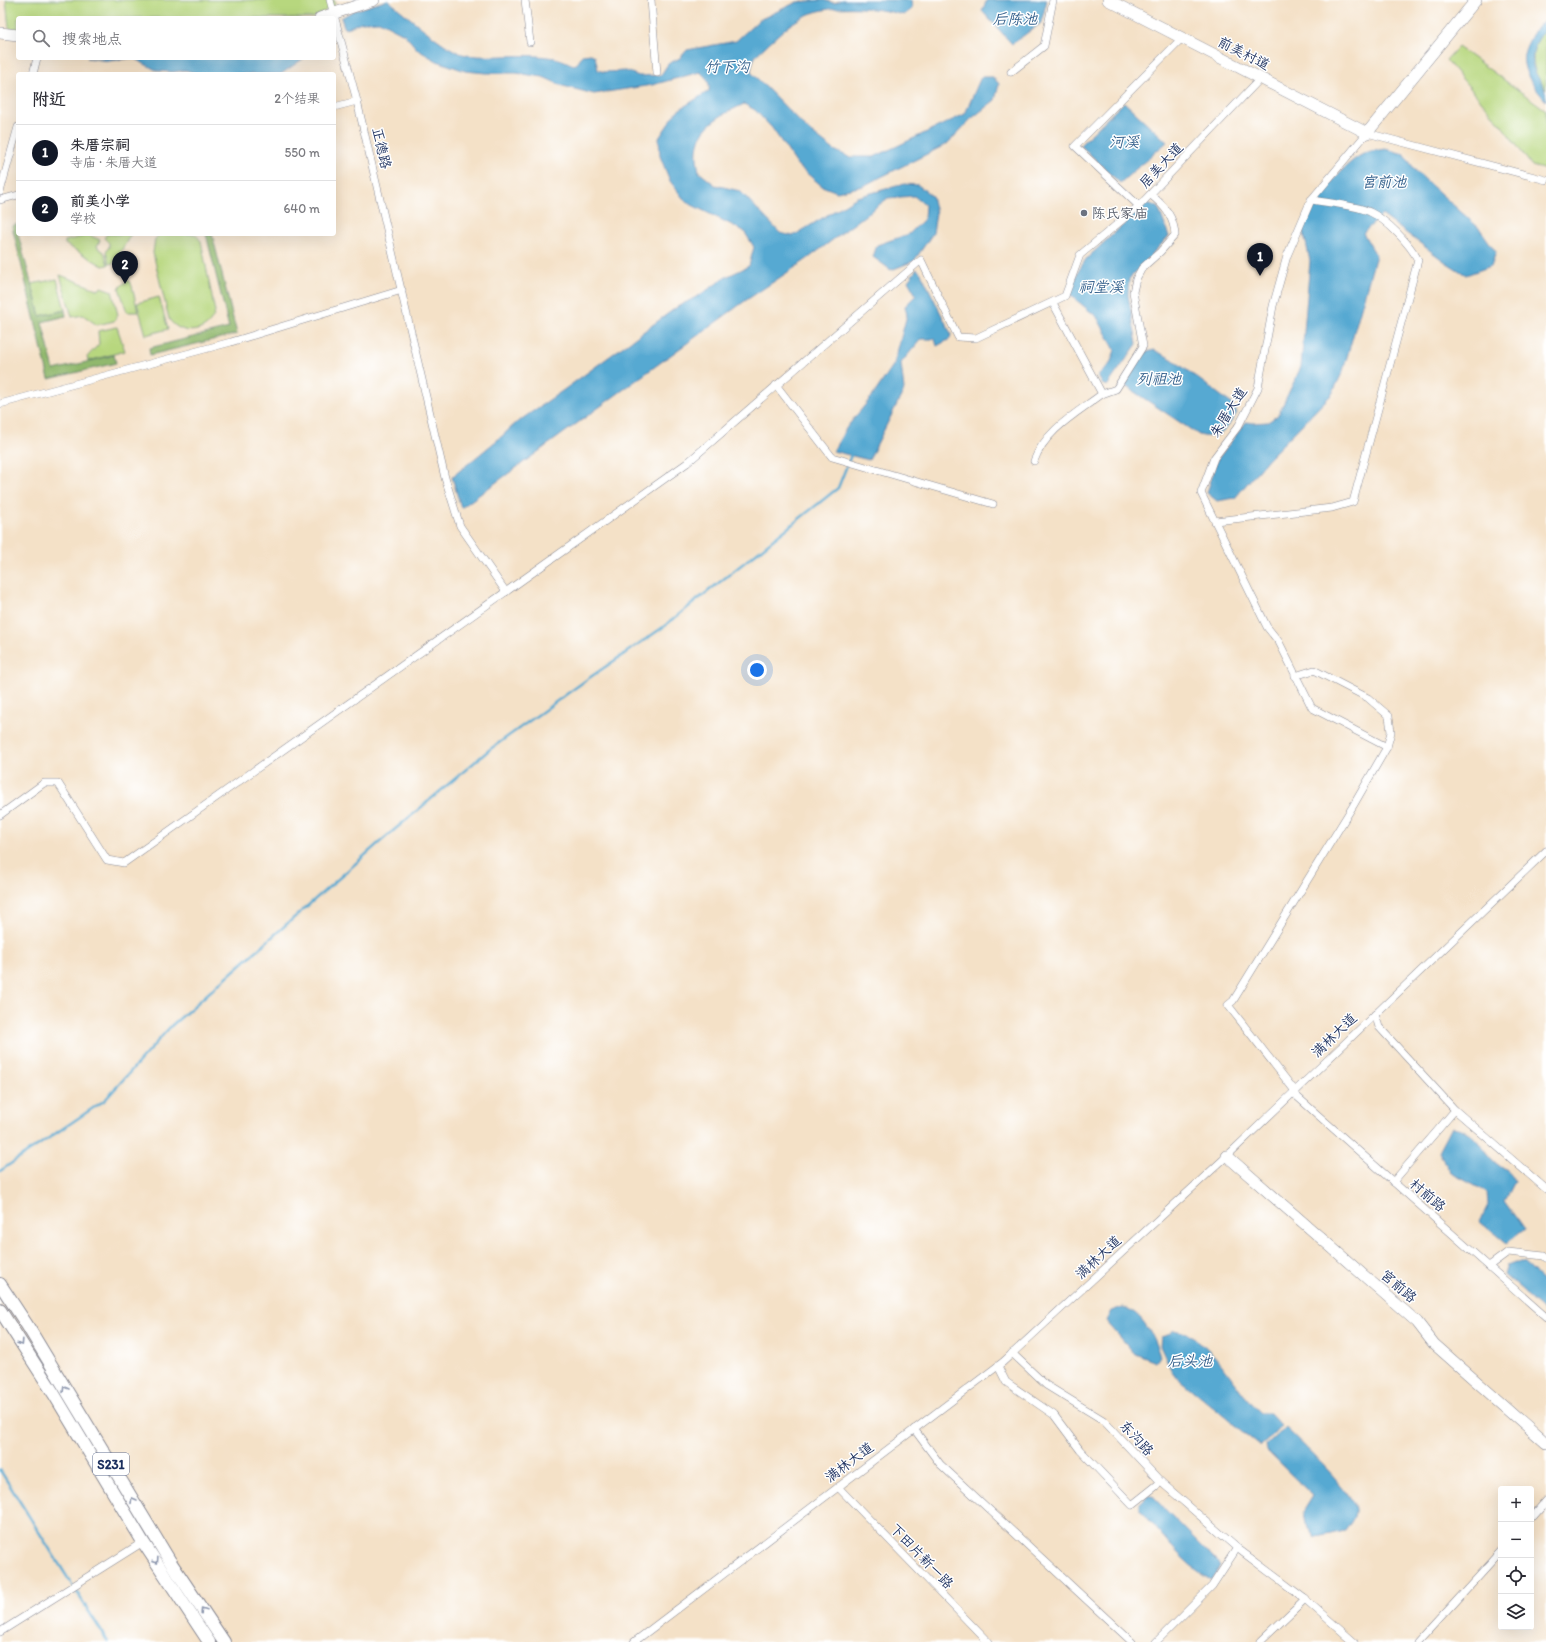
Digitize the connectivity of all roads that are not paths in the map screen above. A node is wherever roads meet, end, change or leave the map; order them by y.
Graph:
1 (330, 0) edge
2 (374, 0) edge
3 (525, 0) edge
4 (651, 0) edge
5 (1054, 0) edge
6 (1108, 0) edge
7 (1476, 0) edge
8 (333, 12) junction
9 (324, 16) edge
10 (334, 16) edge
11 (336, 23) edge
12 (0, 33) edge
13 (16, 35) edge
14 (1182, 38) junction
15 (530, 42) dead end
16 (36, 60) edge
17 (34, 72) edge
18 (657, 72) dead end
19 (1011, 72) dead end
20 (1260, 79) junction
21 (357, 101) junction
22 (336, 106) edge
23 (1367, 134) junction
24 (16, 135) edge
25 (1546, 180) edge
26 (0, 192) edge
27 (1151, 195) junction
28 (16, 196) edge
29 (0, 200) edge
30 (1311, 200) junction
31 (1139, 206) junction
32 (402, 290) junction
33 (1053, 302) junction
34 (776, 385) junction
35 (1102, 394) junction
36 (0, 404) edge
37 (1034, 461) dead end
38 (993, 504) dead end
39 (1215, 521) junction
40 (506, 592) junction
41 (1297, 679) junction
42 (1387, 747) junction
43 (0, 815) edge
44 (1546, 851) edge
45 (1375, 1014) junction
46 (1294, 1092) junction
47 (1456, 1110) junction
48 (1227, 1156) junction
49 (1393, 1182) junction
50 (1546, 1189) edge
51 (1546, 1258) edge
52 (1489, 1266) junction
53 (0, 1284) edge
54 (0, 1310) edge
55 (1546, 1317) edge
56 (1012, 1354) junction
57 (998, 1366) junction
58 (914, 1429) junction
59 (1546, 1443) edge
60 (1161, 1482) junction
61 (838, 1487) junction
62 (1546, 1501) edge
63 (1534, 1515) edge
64 (143, 1542) junction
65 (1237, 1548) junction
66 (1498, 1554) edge
67 (1305, 1599) junction
68 (0, 1632) edge
69 (209, 1642) edge
70 (224, 1642) edge
71 (634, 1642) edge
72 (988, 1642) edge
73 (1132, 1642) edge
74 (1156, 1642) edge
75 (1260, 1642) edge
76 (1354, 1642) edge
77 (1418, 1642) edge

1 - 8 street, 正德路
2 - 8 street
3 - 15 street
4 - 18 street
5 - 19 street
6 - 14 street, 前美村道
7 - 23 street
8 - 9 street
8 - 10 street, 正德路
11 - 21 street, 正德路
12 - 13 street
14 - 20 street, 前美村道
14 - 31 street
16 - 17 street
20 - 23 street, 前美村道
20 - 27 street, 居美大道
21 - 22 street
21 - 32 street, 正德路
23 - 25 street
23 - 30 street, 朱厝大道
24 - 26 street
27 - 31 street, 居美大道
27 - 35 street
28 - 29 street
30 - 39 street, 朱厝大道
30 - 39 street
31 - 33 street, 居美大道
32 - 36 street
32 - 40 street, 正德路
33 - 34 street, 居美大道
33 - 35 street
34 - 38 street
34 - 40 street
35 - 37 street
39 - 41 street, 朱厝大道
40 - 43 street
41 - 42 street, 朱厝大道
41 - 42 street
42 - 46 street, 村前路
44 - 45 street, 满林大道
45 - 46 street, 满林大道
45 - 47 street
46 - 48 street, 满林大道
46 - 49 street, 村前路
47 - 49 street
47 - 50 street
48 - 56 street, 满林大道
48 - 59 street, 宫前路
49 - 52 street, 村前路
51 - 52 street
52 - 55 street, 村前路
70 -> 53 main road, S231
54 -> 64 main road, S231
56 - 57 street, 满林大道
56 - 60 street, 东沟路
57 - 58 street, 满林大道
57 - 60 street
58 - 61 street, 满林大道
58 - 73 street
60 - 65 street, 东沟路
61 - 71 street, 满林大道
61 - 72 street, 下田片新一路
62 - 63 street
64 - 68 street
64 -> 69 main road, S231
65 - 67 street, 东沟路
65 - 74 street
66 - 77 street
67 - 75 street
67 - 76 street, 东沟路

